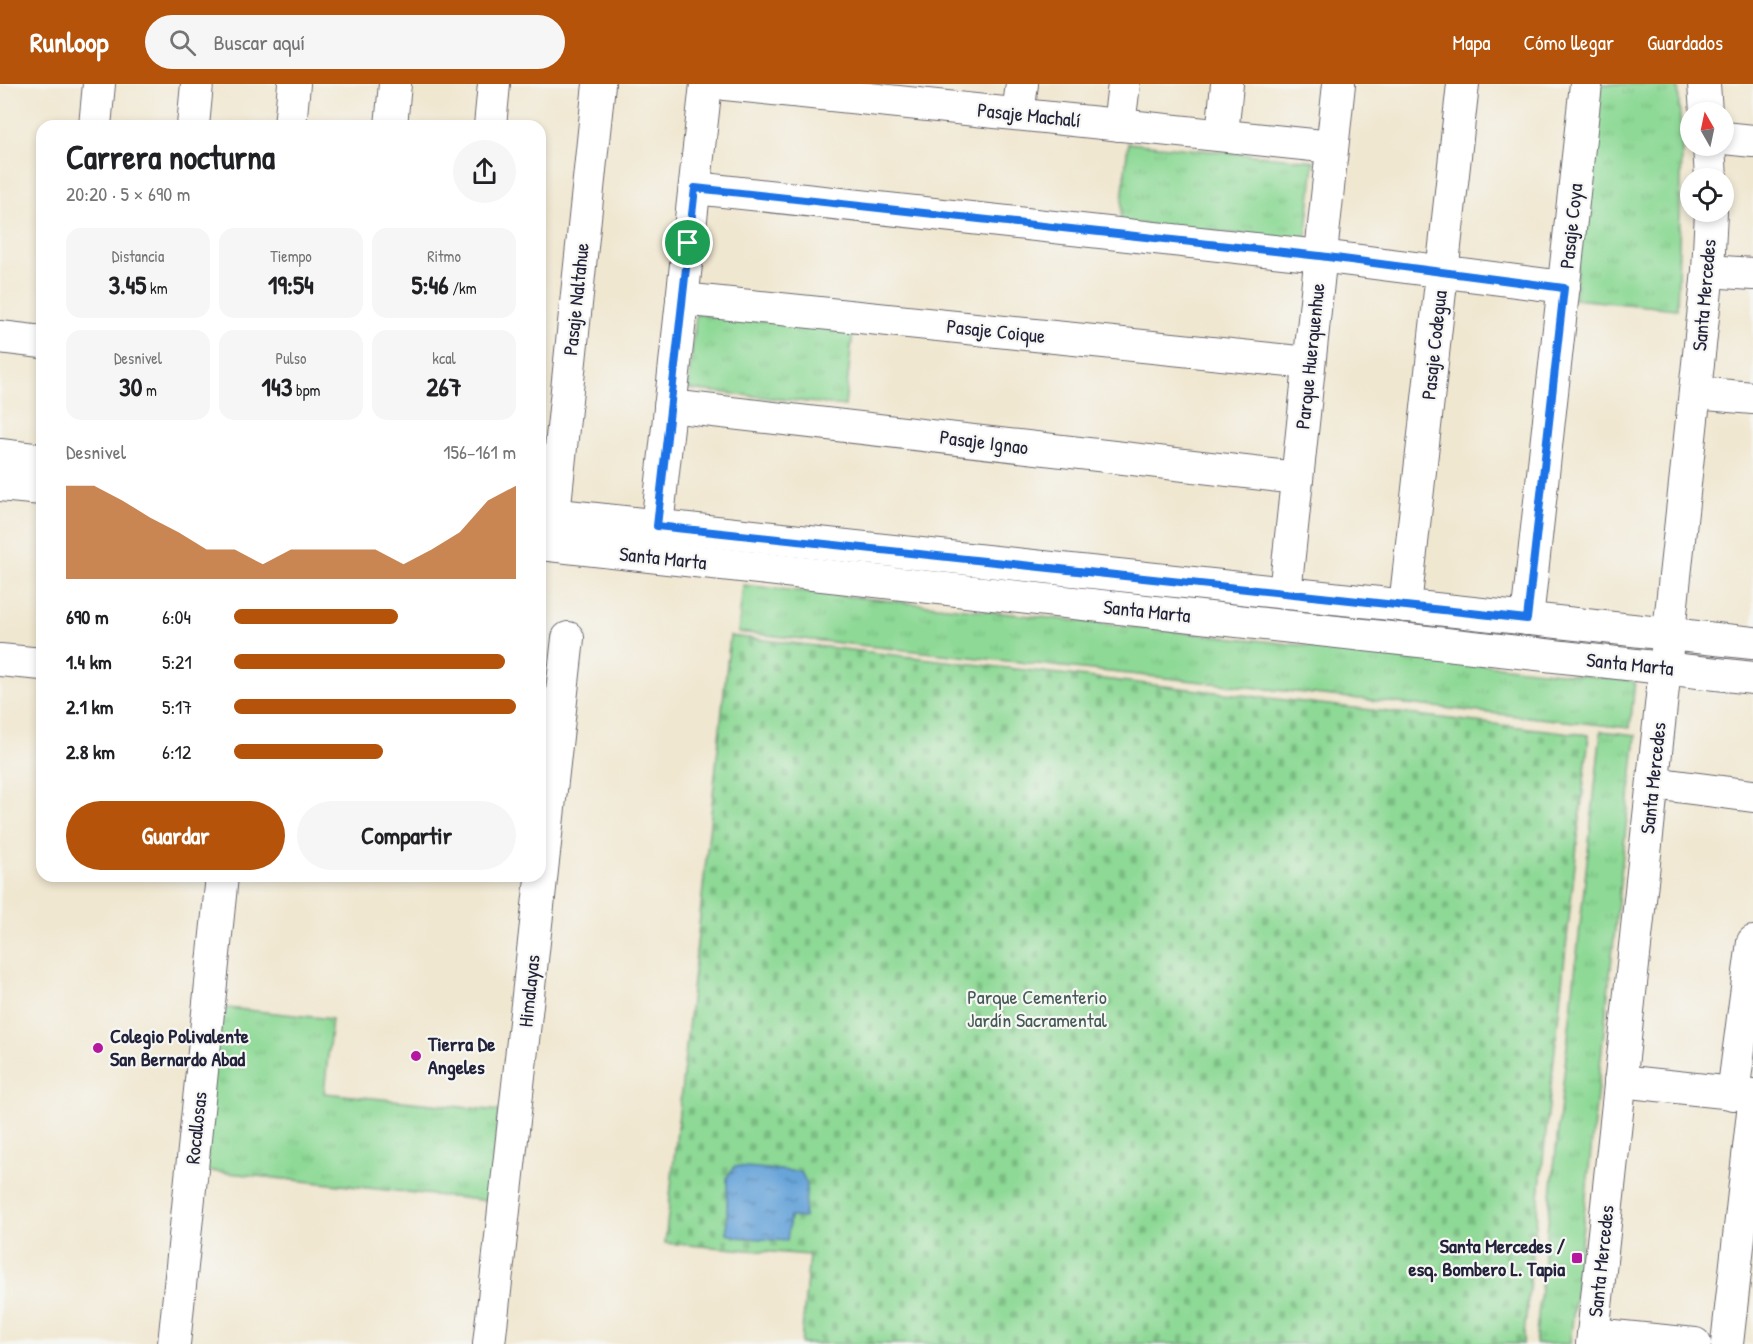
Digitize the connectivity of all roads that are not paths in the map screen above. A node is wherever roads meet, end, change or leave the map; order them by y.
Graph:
1 (99, 84) edge
2 (197, 84) edge
3 (294, 84) edge
4 (395, 84) edge
5 (494, 84) edge
6 (599, 84) edge
7 (706, 84) edge
8 (725, 84) edge
9 (1124, 84) edge
10 (1227, 84) edge
11 (1339, 84) edge
12 (1463, 84) edge
13 (1586, 84) edge
14 (1704, 84) edge
15 (817, 89) edge
16 (919, 94) edge
17 (1020, 99) edge
18 (1705, 102) edge
19 (96, 120) edge
20 (194, 120) edge
21 (291, 120) edge
22 (392, 120) edge
23 (491, 120) edge
24 (1119, 125) junction
25 (1222, 135) junction
26 (1734, 139) edge
27 (1753, 141) edge
28 (1332, 147) junction
29 (695, 188) junction
30 (1710, 222) edge
31 (1320, 256) junction
32 (1708, 271) junction
33 (1442, 272) junction
34 (1753, 274) edge
35 (1564, 288) junction
36 (682, 299) junction
37 (0, 337) edge
38 (36, 341) edge
39 (1309, 363) junction
40 (1695, 393) junction
41 (553, 398) edge
42 (1753, 398) edge
43 (670, 406) junction
44 (0, 455) edge
45 (36, 459) edge
46 (1297, 478) junction
47 (0, 485) edge
48 (36, 488) edge
49 (547, 514) edge
50 (657, 526) junction
51 (546, 545) edge
52 (1284, 593) junction
53 (1405, 606) junction
54 (1527, 619) junction
55 (1669, 634) junction
56 (568, 638) dead end
57 (1753, 643) edge
58 (0, 660) edge
59 (36, 663) edge
60 (1665, 668) junction
61 (1753, 678) edge
62 (550, 718) edge
63 (546, 759) edge
64 (1653, 783) junction
65 (1753, 796) edge
66 (221, 882) edge
67 (534, 882) edge
68 (1753, 942) edge
69 (1620, 1081) junction
70 (1746, 1100) edge
71 (1746, 1240) edge
72 (1592, 1339) edge
73 (174, 1344) edge
74 (489, 1344) edge
75 (1695, 1344) edge
76 (1727, 1344) edge

1 - 19 street
2 - 20 street
3 - 21 street
4 - 22 street
5 - 23 street
6 - 41 street, Pasaje Naltahue
7 - 29 street
8 - 15 street, Pasaje Machalí
9 - 24 street
10 - 25 street
11 - 28 street, Parque Huerquenhue
12 - 33 street, Pasaje Codegua
13 - 35 street, Pasaje Coya
14 - 18 street
15 - 16 street, Pasaje Machalí
16 - 17 street, Pasaje Machalí
17 - 24 street, Pasaje Machalí
24 - 25 street, Pasaje Machalí
25 - 28 street, Pasaje Machalí
26 - 27 street
28 - 31 street, Parque Huerquenhue
29 - 31 street
29 - 36 street
30 - 32 street, Santa Mercedes
31 - 33 street
31 - 39 street, Parque Huerquenhue
32 - 34 street
32 - 40 street, Santa Mercedes
33 - 35 street
33 - 53 street, Pasaje Codegua
35 - 54 street, Pasaje Coya
36 - 39 street, Pasaje Coique
36 - 43 street
37 - 38 street
39 - 46 street, Parque Huerquenhue
40 - 42 street
40 - 55 street, Santa Mercedes
41 - 49 street, Pasaje Naltahue
43 - 46 street, Pasaje Ignao
43 - 50 street
44 - 45 street
46 - 52 street, Parque Huerquenhue
47 - 48 street
49 - 50 street, Santa Marta
50 - 52 street, Santa Marta
51 - 60 street, Santa Marta
52 - 53 street, Santa Marta
53 - 54 street, Santa Marta
54 - 55 street, Santa Marta
55 - 57 street, Santa Marta
55 - 60 street, Santa Mercedes
56 - 62 street, Himalayas
58 - 59 street
60 - 61 street, Santa Marta
60 - 64 street, Santa Mercedes
62 - 63 street, Himalayas
64 - 65 street
64 - 69 street, Santa Mercedes
66 - 73 street, Rocallosas
67 - 74 street, Himalayas
68 - 70 street
69 - 70 street
69 - 72 street, Santa Mercedes
70 - 71 street
71 - 76 street
72 - 75 street

